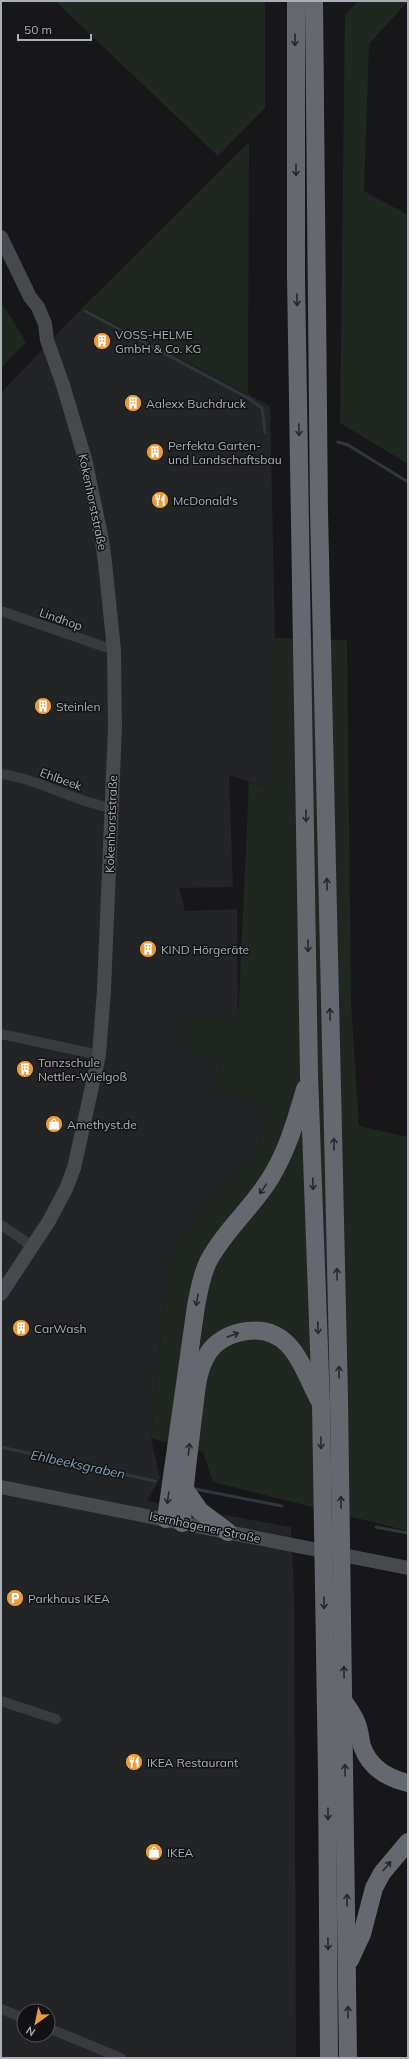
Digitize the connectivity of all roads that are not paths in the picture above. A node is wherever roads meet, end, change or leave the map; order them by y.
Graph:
1 (296, 1) edge
2 (314, 1) edge
3 (1, 237) edge
4 (1, 611) edge
5 (114, 650) junction
6 (1, 774) edge
7 (112, 808) junction
8 (1, 1034) edge
9 (99, 1055) junction
10 (309, 1075) junction
11 (1, 1225) edge
12 (32, 1246) junction
13 (1, 1294) edge
14 (321, 1404) junction
15 (3, 1488) edge
16 (184, 1488) junction
17 (174, 1521) junction
18 (228, 1532) junction
19 (408, 1568) edge
20 (1, 1701) edge
21 (344, 1702) junction
22 (56, 1719) dead end
23 (408, 1783) edge
24 (408, 1842) edge
25 (348, 1967) junction
26 (1, 2009) edge
27 (16, 2015) edge
28 (56, 2031) edge
29 (121, 2058) edge
30 (329, 2058) edge
31 (348, 2058) edge

1 -> 10 highway
21 -> 2 highway
3 - 5 main road, Kokenhorststraße
4 - 5 street, Lindhop
5 - 7 main road, Kokenhorststraße
6 - 7 street, Ehlbeek
7 - 9 main road, Kokenhorststraße
8 - 9 street
9 - 12 main road, Kokenhorststraße
10 -> 14 highway
10 -> 17 highway
11 - 12 street
12 - 13 main road, Kokenhorststraße
16 -> 14 highway
14 -> 30 highway
15 - 17 main road, Isernhägener Straße
16 - 17 highway
16 - 18 highway
17 - 18 main road, Isernhägener Straße
18 - 19 main road, Isernhägener Straße
20 - 22 street
21 - 23 highway
25 -> 21 highway
25 -> 24 highway
31 -> 25 highway
26 - 27 street
28 - 29 street

